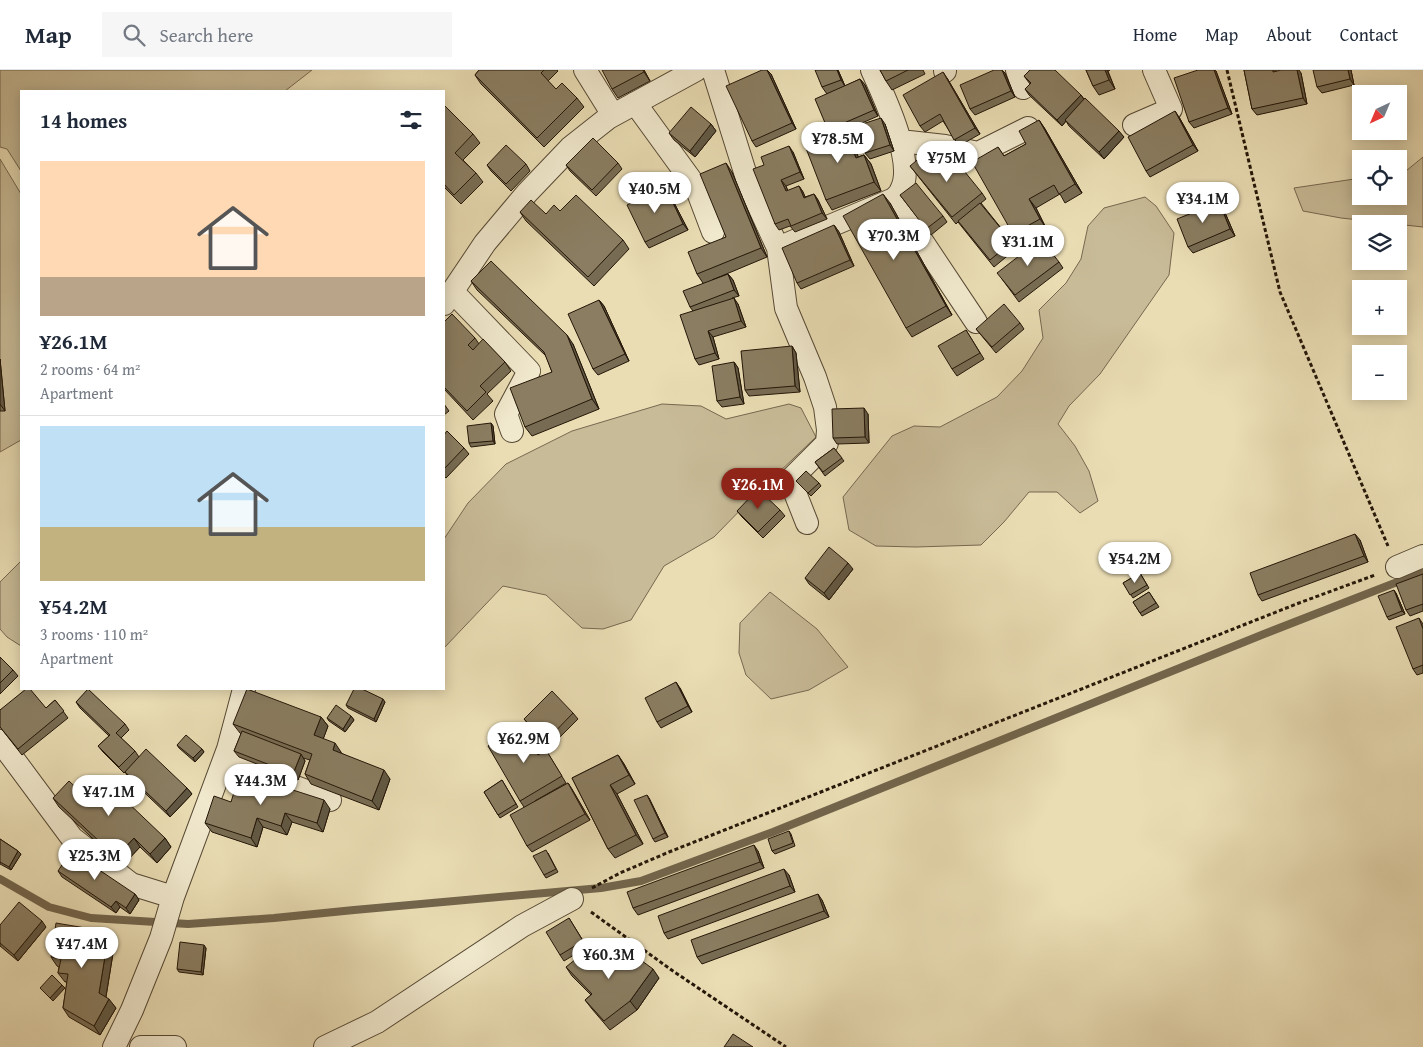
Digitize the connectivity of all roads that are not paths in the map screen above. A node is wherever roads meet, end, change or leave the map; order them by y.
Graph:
1 (585, 70) edge
2 (696, 70) edge
3 (713, 70) edge
4 (872, 70) edge
5 (1154, 70) edge
6 (635, 104) junction
7 (613, 116) junction
8 (1134, 125) dead end
9 (1028, 128) edge
10 (900, 141) junction
11 (894, 200) junction
12 (713, 232) dead end
13 (778, 248) junction
14 (448, 298) edge
15 (976, 322) dead end
16 (512, 431) dead end
17 (807, 523) dead end
18 (1423, 556) edge
19 (1397, 567) road end
20 (244, 690) edge
21 (0, 741) edge
22 (224, 760) junction
23 (330, 800) edge
24 (572, 899) road end
25 (170, 906) junction
26 (114, 1047) edge
27 (141, 1047) edge
28 (175, 1047) edge
29 (326, 1047) edge

1 - 7 street
2 - 6 street
3 - 13 street
4 - 10 street
5 - 8 street
6 - 7 street
6 - 12 street
7 - 14 street
9 - 10 street
10 - 11 street
11 - 13 street
11 - 15 street
13 - 17 street
14 - 16 street
18 - 19 street
20 - 22 street
21 - 25 street
22 - 23 street
22 - 25 street
24 - 29 street
25 - 26 street
27 - 28 street

